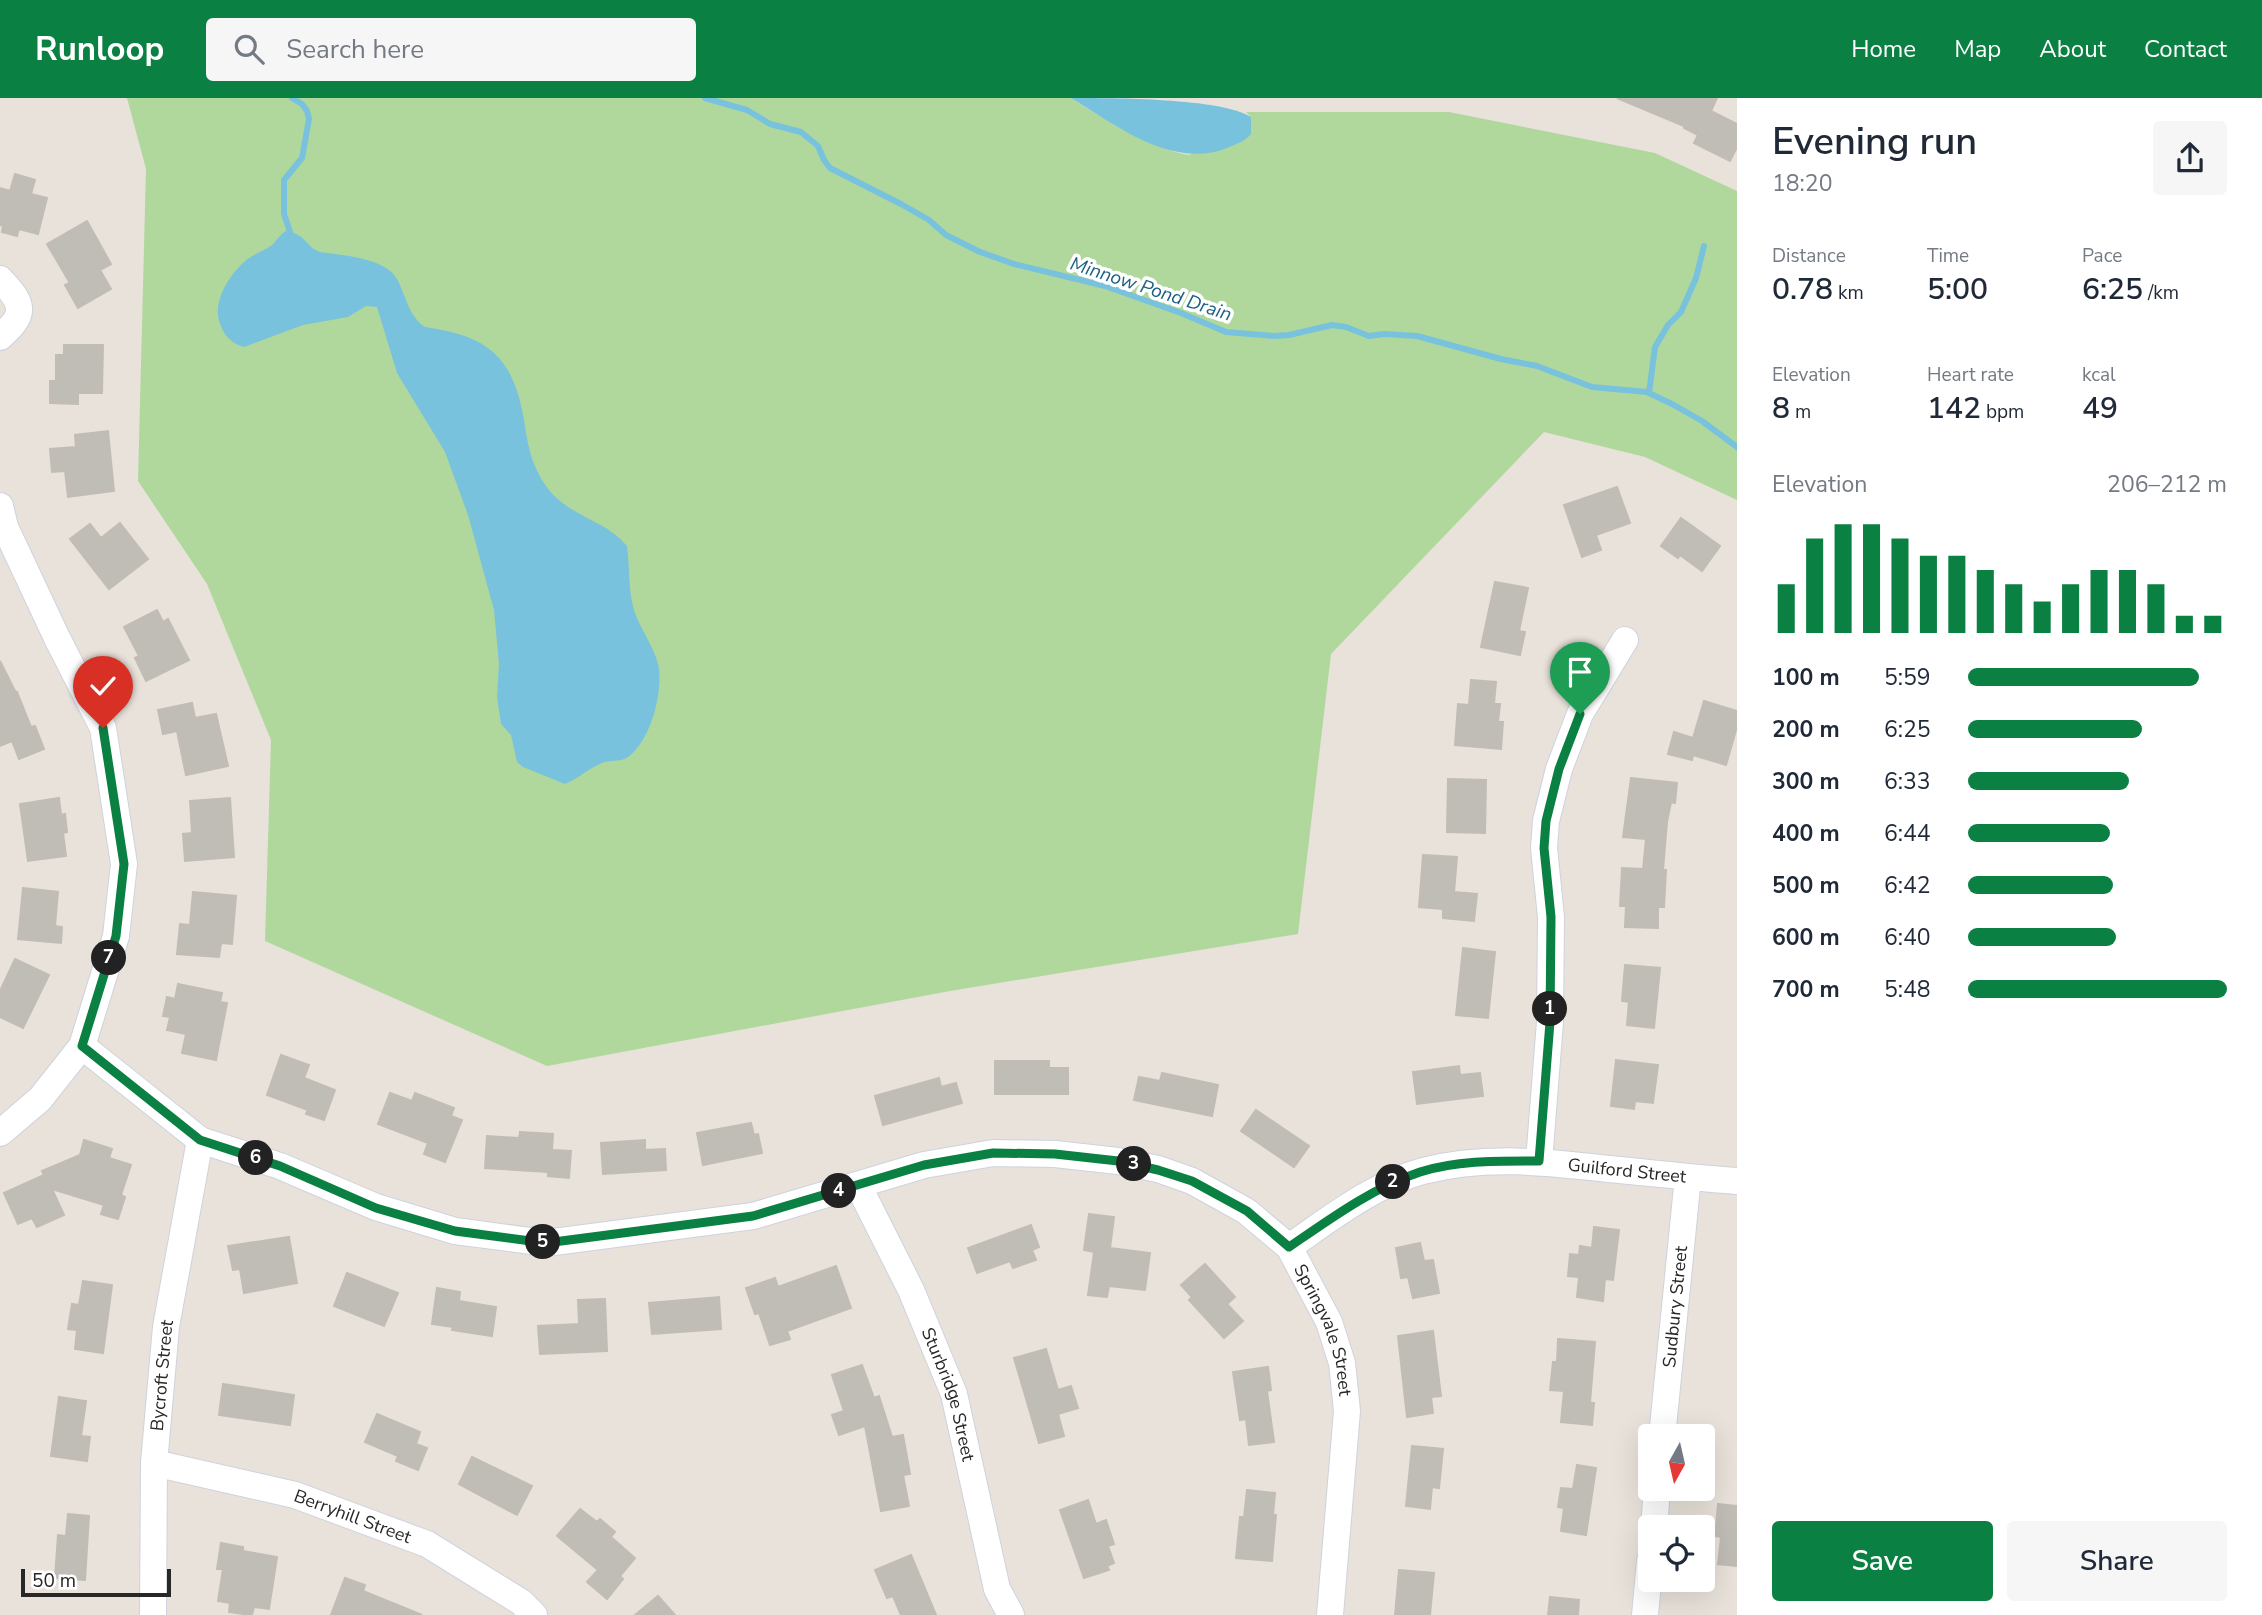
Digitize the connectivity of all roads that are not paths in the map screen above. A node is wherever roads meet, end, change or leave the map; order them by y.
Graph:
1 (0, 279) edge
2 (0, 337) edge
3 (0, 506) edge
4 (1625, 640) dead end
5 (82, 1046) junction
6 (0, 1133) edge
7 (200, 1140) junction
8 (1539, 1161) junction
9 (1688, 1177) junction
10 (1737, 1181) edge
11 (858, 1185) junction
12 (1289, 1247) junction
13 (1663, 1424) edge
14 (154, 1463) junction
15 (1647, 1592) edge
16 (153, 1615) edge
17 (534, 1615) edge
18 (1011, 1615) edge
19 (1331, 1615) edge
20 (1645, 1615) edge

1 - 2 street
3 - 5 street
4 - 8 street
5 - 6 street
5 - 7 street, Springvale Street
7 - 11 street, Springvale Street
7 - 14 street, Bycroft Street
8 - 9 street, Guilford Street
8 - 12 street, Guilford Street
9 - 10 street, Guilford Street
9 - 13 street, Sudbury Street
11 - 12 street, Springvale Street
11 - 18 street, Sturbridge Street
12 - 19 street, Springvale Street
14 - 16 street, Bycroft Street
14 - 17 street, Berryhill Street
15 - 20 street

